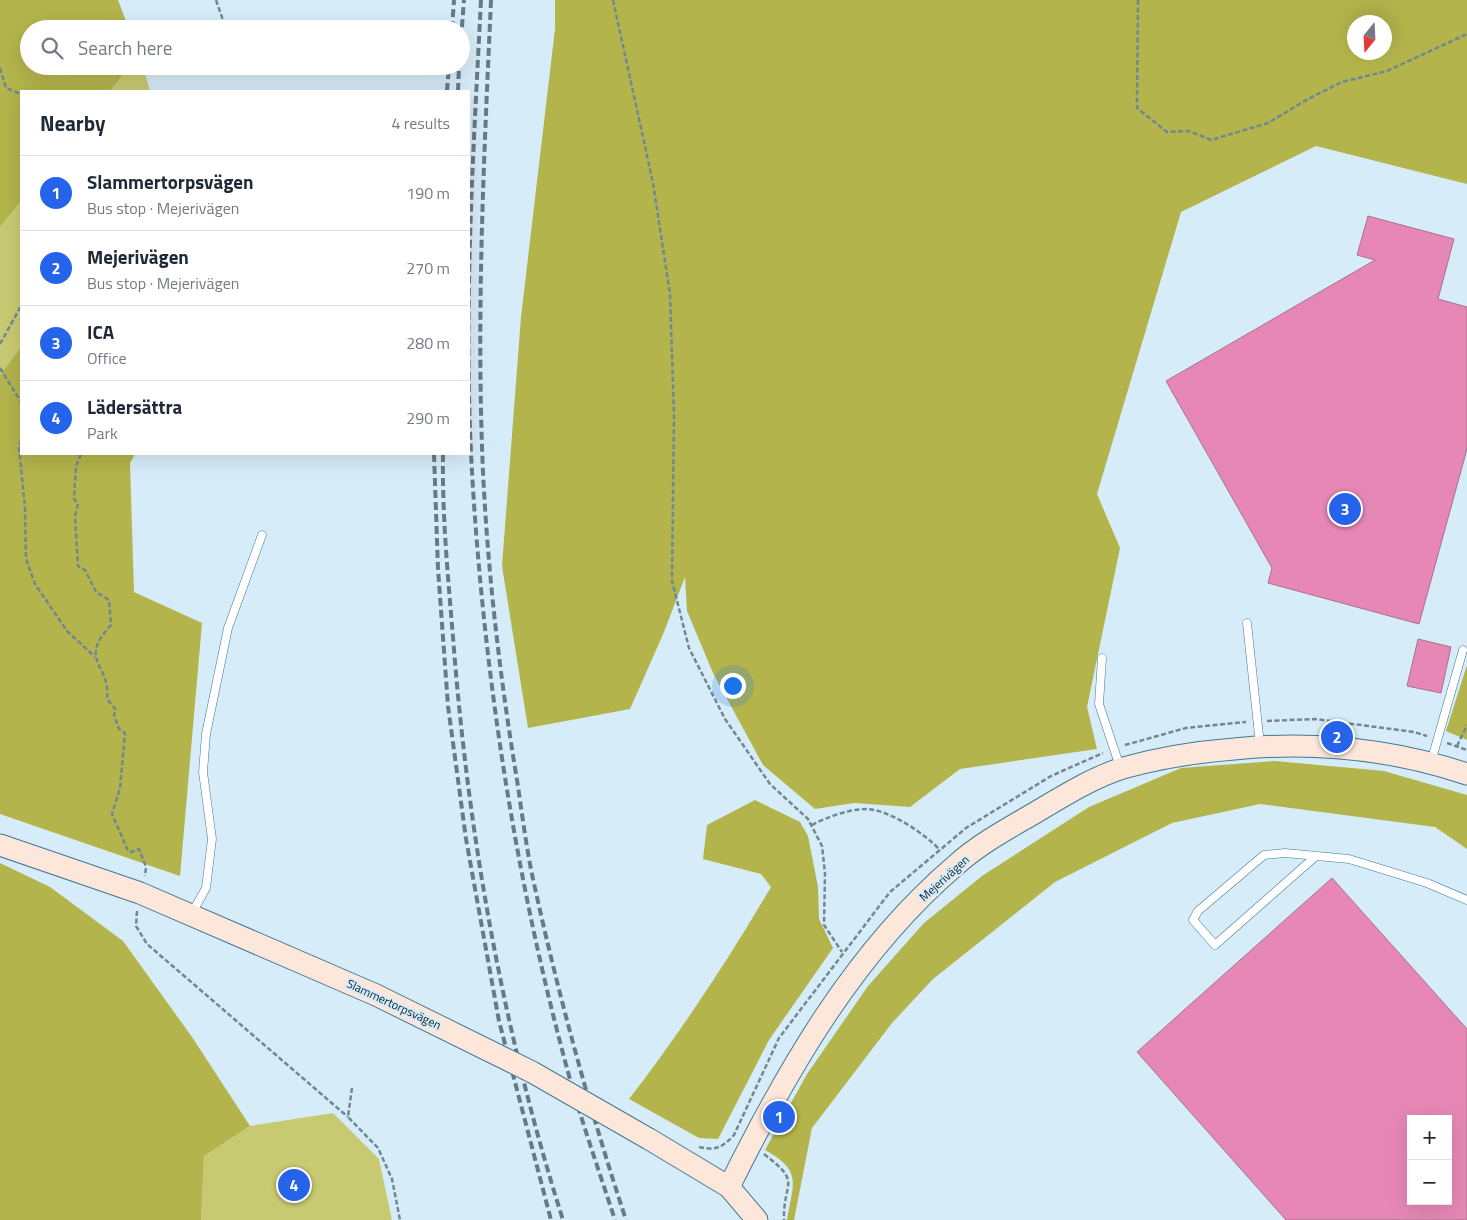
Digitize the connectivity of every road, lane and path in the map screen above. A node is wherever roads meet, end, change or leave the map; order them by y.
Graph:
1 (216, 0) edge
2 (613, 0) edge
3 (1138, 0) edge
4 (223, 20) edge
5 (1467, 34) edge
6 (0, 68) edge
7 (20, 94) edge
8 (20, 308) edge
9 (0, 344) edge
10 (0, 368) edge
11 (20, 400) edge
12 (20, 444) edge
13 (81, 455) edge
14 (262, 536) dead end
15 (1247, 623) dead end
16 (1463, 650) dead end
17 (95, 657) junction
18 (1102, 658) dead end
19 (1467, 725) edge
20 (1260, 746) junction
21 (1456, 746) dead end
22 (1431, 762) junction
23 (1120, 769) junction
24 (1467, 774) edge
25 (812, 825) junction
26 (0, 845) edge
27 (1316, 856) junction
28 (956, 864) junction
29 (142, 887) junction
30 (1467, 900) edge
31 (191, 915) junction
32 (352, 1088) dead end
33 (348, 1117) junction
34 (742, 1139) junction
35 (692, 1145) dead end
36 (729, 1187) junction
37 (400, 1220) edge
38 (757, 1220) edge
39 (784, 1220) edge

1 - 4 path
2 - 25 path
3 - 5 path
6 - 7 path
8 - 9 path
10 - 11 path
12 - 17 path
13 - 17 path
14 - 31 lane
15 - 20 lane
16 - 22 lane
17 - 29 path
18 - 23 lane
19 - 21 path
20 - 22 street, Mejerivägen
20 - 23 street, Mejerivägen
22 - 24 street, Mejerivägen
23 - 28 street, Mejerivägen
25 - 28 path
25 - 34 path
26 - 29 street, Slammertorpsvägen
27 - 27 lane
27 - 30 lane
28 - 34 street, Mejerivägen
29 - 31 street, Slammertorpsvägen
29 - 33 path
31 - 36 street, Slammertorpsvägen, bridge
32 - 33 path
33 - 37 path
34 - 35 path
34 - 36 street, Mejerivägen
34 - 39 path
36 - 38 street, Slammertorpsvägen

